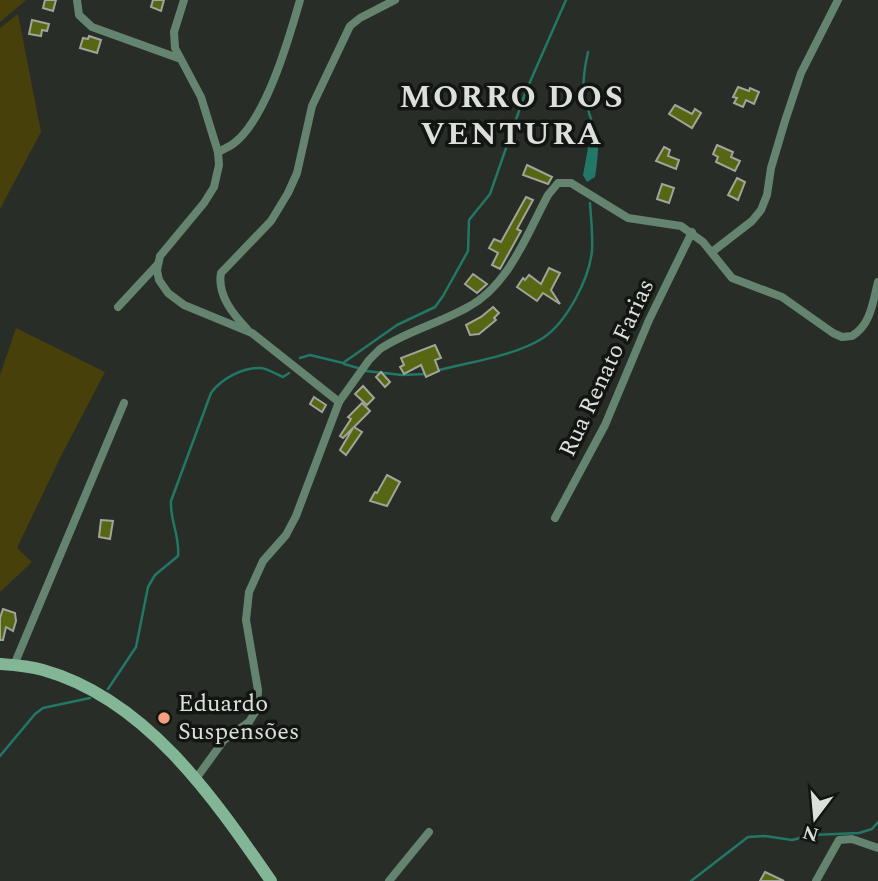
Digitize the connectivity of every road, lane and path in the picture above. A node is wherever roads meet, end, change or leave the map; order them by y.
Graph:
1 (78, 0) edge
2 (184, 0) edge
3 (300, 0) edge
4 (395, 0) edge
5 (838, 0) edge
6 (178, 58) junction
7 (219, 152) junction
8 (692, 232) junction
9 (712, 252) junction
10 (158, 264) junction
11 (878, 282) edge
12 (118, 307) dead end
13 (252, 333) junction
14 (339, 402) junction
15 (124, 403) dead end
16 (555, 518) dead end
17 (0, 664) edge
18 (14, 666) junction
19 (195, 780) junction
20 (429, 832) dead end
21 (878, 848) edge
22 (271, 881) edge
23 (389, 881) edge
24 (816, 881) edge

1 - 6 street
2 - 6 street
3 - 7 street
4 - 13 street
5 - 9 street
6 - 7 street
7 - 10 street
8 - 9 street
8 - 14 street
8 - 16 street, Rua Renato Farias
9 - 11 street
10 - 12 street
10 - 13 street
13 - 14 street
14 - 19 street
15 - 18 street
17 - 18 main road
18 - 19 main road
19 - 22 main road
20 - 23 street
21 - 24 street

